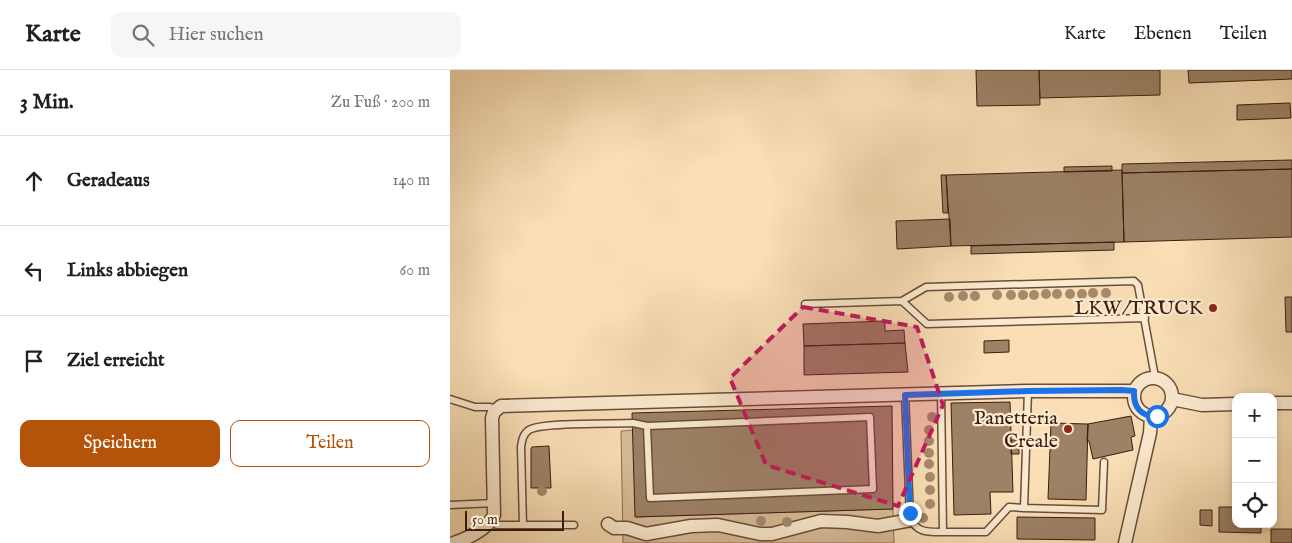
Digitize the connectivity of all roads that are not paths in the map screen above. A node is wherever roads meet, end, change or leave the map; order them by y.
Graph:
1 (902, 301) junction
2 (805, 304) dead end
3 (1145, 318) junction
4 (1155, 377) junction
5 (1028, 391) junction
6 (1134, 391) junction
7 (941, 394) junction
8 (905, 395) junction
9 (450, 399) edge
10 (1172, 399) junction
11 (1277, 403) edge
12 (1292, 403) edge
13 (1232, 404) edge
14 (496, 409) junction
15 (1151, 416) junction
16 (647, 426) junction
17 (1104, 462) dead end
18 (495, 503) junction
19 (450, 505) edge
20 (1024, 508) junction
21 (911, 520) junction
22 (491, 521) junction
23 (608, 524) dead end
24 (524, 525) junction
25 (574, 525) dead end
26 (943, 532) junction
27 (454, 543) edge
28 (1125, 543) edge

1 - 2 lane
1 - 3 lane
1 - 3 lane
3 - 4 lane
4 - 6 street
4 - 10 street
5 - 6 street
5 - 7 street
5 - 20 lane
6 - 15 street
7 - 8 street
7 - 26 lane
8 - 14 street
8 - 21 lane
9 - 14 lane
10 - 13 street
10 - 15 street
11 - 12 street
14 - 18 street
15 - 28 street
16 - 16 lane
16 - 24 lane
17 - 20 lane
18 - 19 lane
18 - 22 street
20 - 26 lane
21 - 23 street
21 - 26 lane
22 - 24 lane
22 - 27 street
24 - 25 lane

